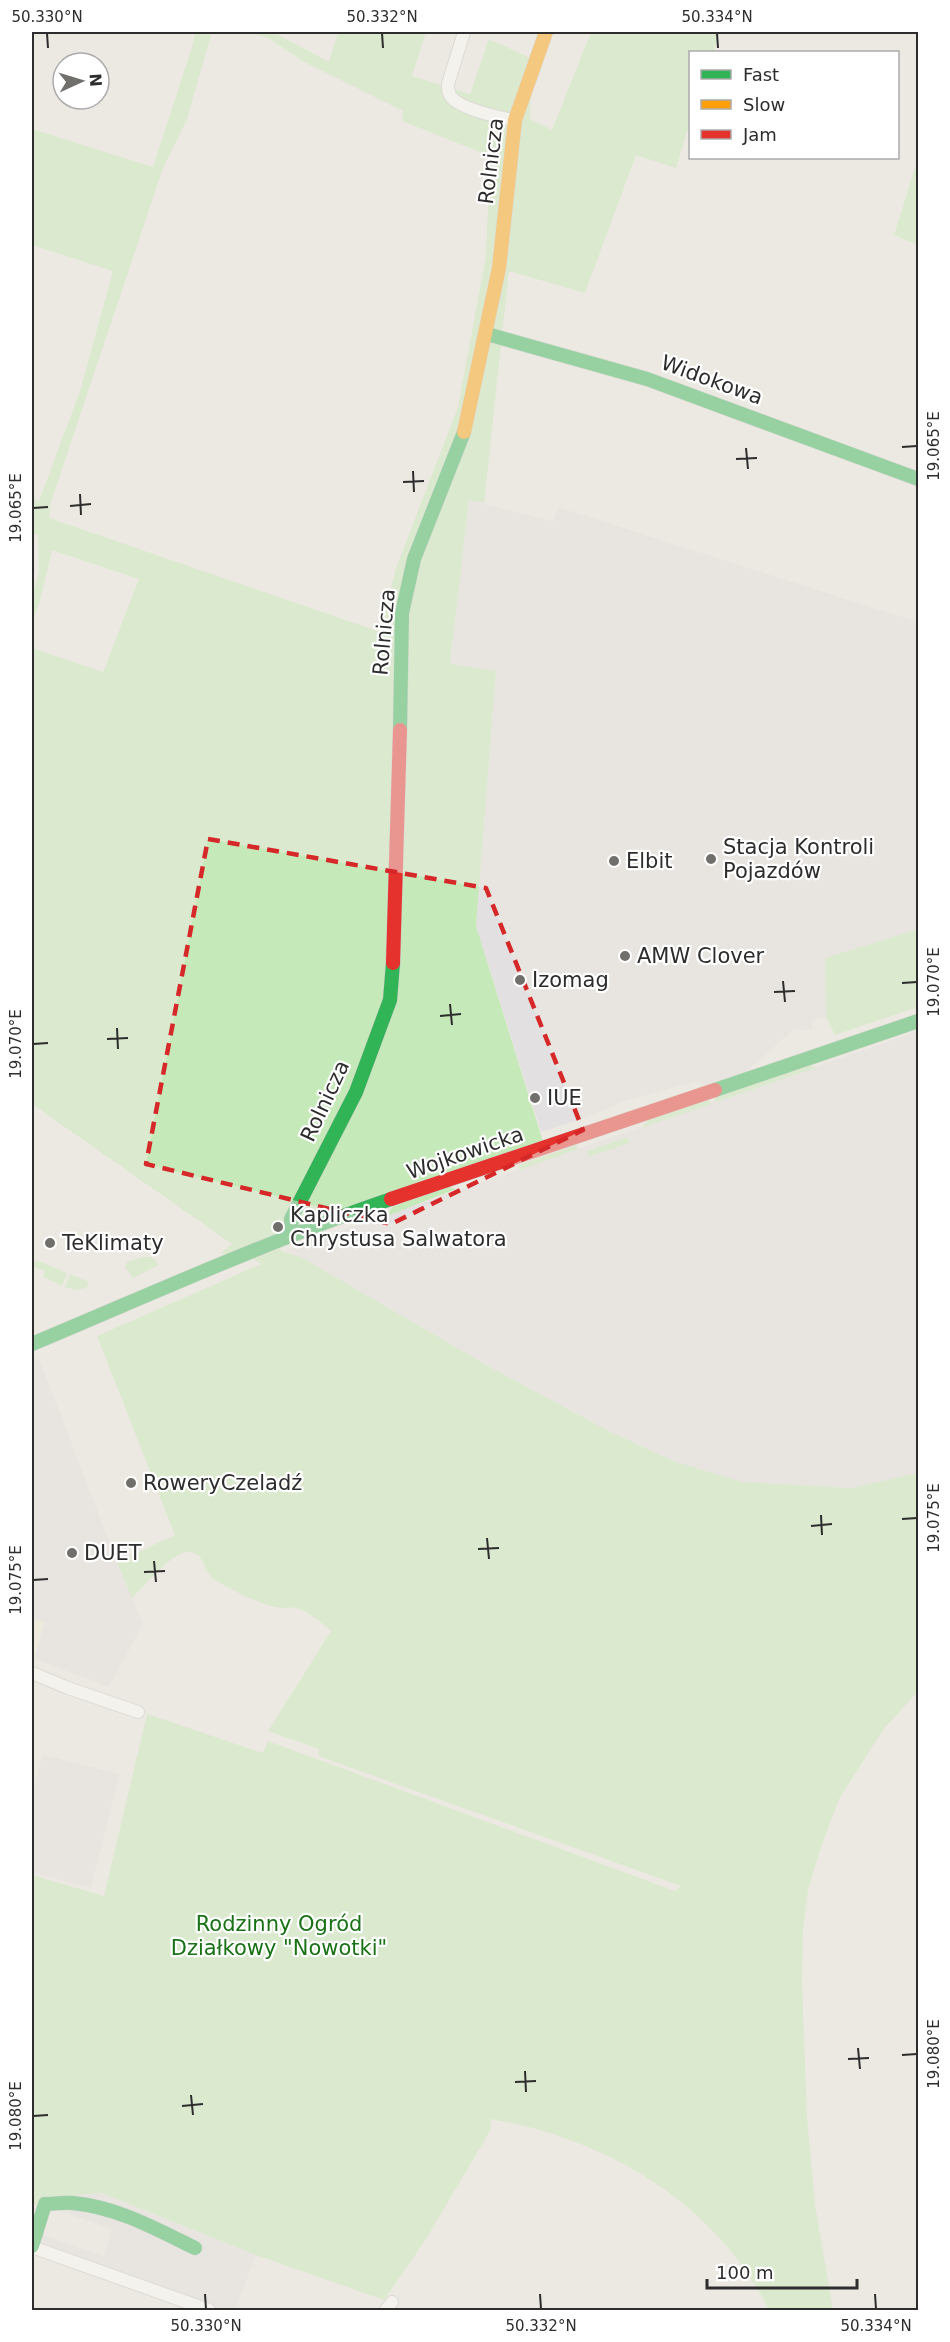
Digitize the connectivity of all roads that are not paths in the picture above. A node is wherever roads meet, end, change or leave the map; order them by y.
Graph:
1 (464, 32) edge
2 (546, 32) edge
3 (515, 120) junction
4 (487, 334) junction
5 (918, 479) edge
6 (918, 1021) edge
7 (292, 1234) junction
8 (32, 1344) edge
9 (32, 1673) edge
10 (138, 1712) dead end
11 (32, 2247) edge
12 (195, 2248) dead end
13 (208, 2310) edge

1 - 3 street
2 - 3 street, Rolnicza
3 - 4 street, Rolnicza
4 - 5 street, Widokowa
4 - 7 street, Rolnicza
6 - 7 street, Wojkowicka
7 - 8 street, Wojkowicka
9 - 10 street
11 - 12 street
11 - 13 street

